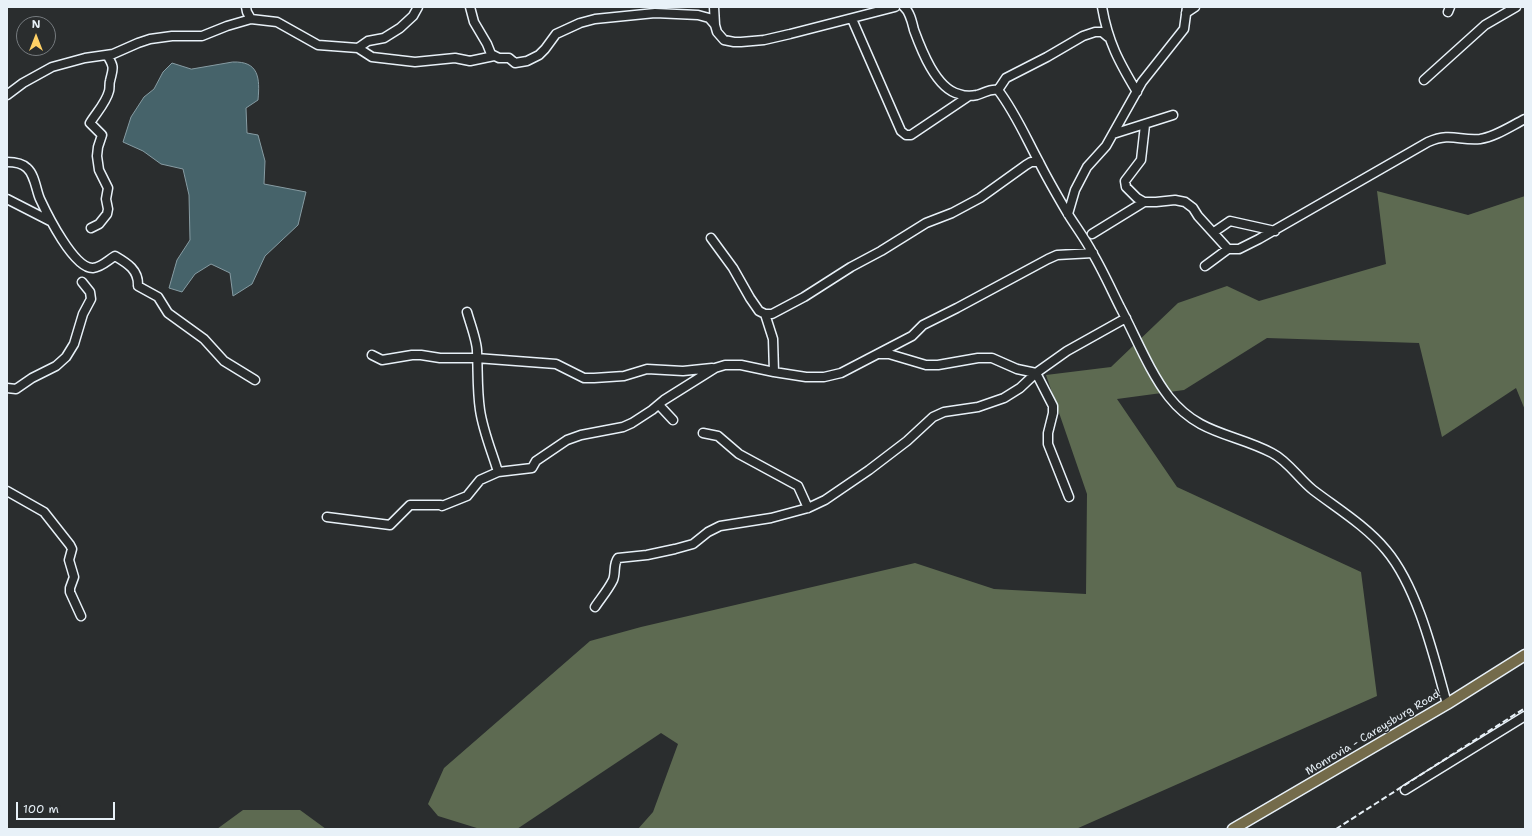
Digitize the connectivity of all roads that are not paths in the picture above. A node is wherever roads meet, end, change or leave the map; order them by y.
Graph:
1 (246, 7) edge
2 (418, 7) edge
3 (470, 7) edge
4 (714, 7) edge
5 (895, 7) edge
6 (904, 7) edge
7 (1102, 7) edge
8 (1195, 7) edge
9 (1516, 7) edge
10 (1187, 10) edge
11 (852, 18) junction
12 (252, 19) junction
13 (715, 25) junction
14 (1108, 37) junction
15 (358, 48) junction
16 (494, 56) junction
17 (110, 57) junction
18 (1424, 80) dead end
19 (998, 90) junction
20 (1137, 92) junction
21 (7, 95) edge
22 (969, 96) junction
23 (1173, 115) dead end
24 (1525, 119) edge
25 (1145, 125) junction
26 (1113, 134) junction
27 (7, 162) edge
28 (1039, 162) junction
29 (7, 199) edge
30 (1144, 202) junction
31 (1068, 214) junction
32 (50, 221) junction
33 (91, 228) dead end
34 (1275, 231) junction
35 (1214, 232) junction
36 (1092, 234) dead end
37 (711, 238) dead end
38 (1228, 249) junction
39 (1093, 253) junction
40 (1205, 266) dead end
41 (82, 282) dead end
42 (467, 312) dead end
43 (765, 314) junction
44 (1126, 318) junction
45 (887, 352) junction
46 (372, 355) dead end
47 (476, 358) junction
48 (715, 368) junction
49 (774, 372) junction
50 (1036, 373) junction
51 (255, 380) dead end
52 (7, 388) edge
53 (659, 404) junction
54 (673, 420) dead end
55 (703, 433) dead end
56 (498, 472) junction
57 (7, 491) edge
58 (1069, 497) dead end
59 (808, 508) junction
60 (327, 517) dead end
61 (594, 607) dead end
62 (80, 616) dead end
63 (1525, 655) edge
64 (1447, 704) junction
65 (1525, 716) edge
66 (1405, 790) dead end
67 (1233, 829) edge

1 - 12 street
2 - 15 street
3 - 16 street
4 - 13 street
5 - 11 street
6 - 22 street
7 - 14 street
8 - 10 street
9 - 18 street
10 - 20 street
11 - 13 street
11 - 22 street
12 - 15 street
12 - 17 street
13 - 16 street
14 - 19 street
14 - 20 street
15 - 16 street
17 - 21 street
17 - 33 street
19 - 22 street
19 - 28 street
20 - 26 street
23 - 25 street
24 - 34 street
25 - 26 street
25 - 30 street
26 - 31 street
27 - 32 street
28 - 31 street
28 - 43 street
29 - 32 street
30 - 35 street
30 - 36 street
31 - 39 street
32 - 51 street
34 - 35 street
34 - 38 street
35 - 38 street
37 - 43 street
38 - 40 street
39 - 44 street
39 - 45 street
41 - 52 street
42 - 47 street
43 - 49 street
44 - 50 street
44 - 64 street
45 - 49 street
45 - 50 street
46 - 47 street
47 - 48 street
47 - 56 street
48 - 49 street
48 - 53 street
50 - 58 street
50 - 59 street
53 - 54 street
53 - 56 street
55 - 59 street
56 - 60 street
57 - 62 street
59 - 61 street
63 - 64 main road, Monrovia - Careysburg Road
64 - 67 main road, Monrovia - Careysburg Road
65 - 66 street

